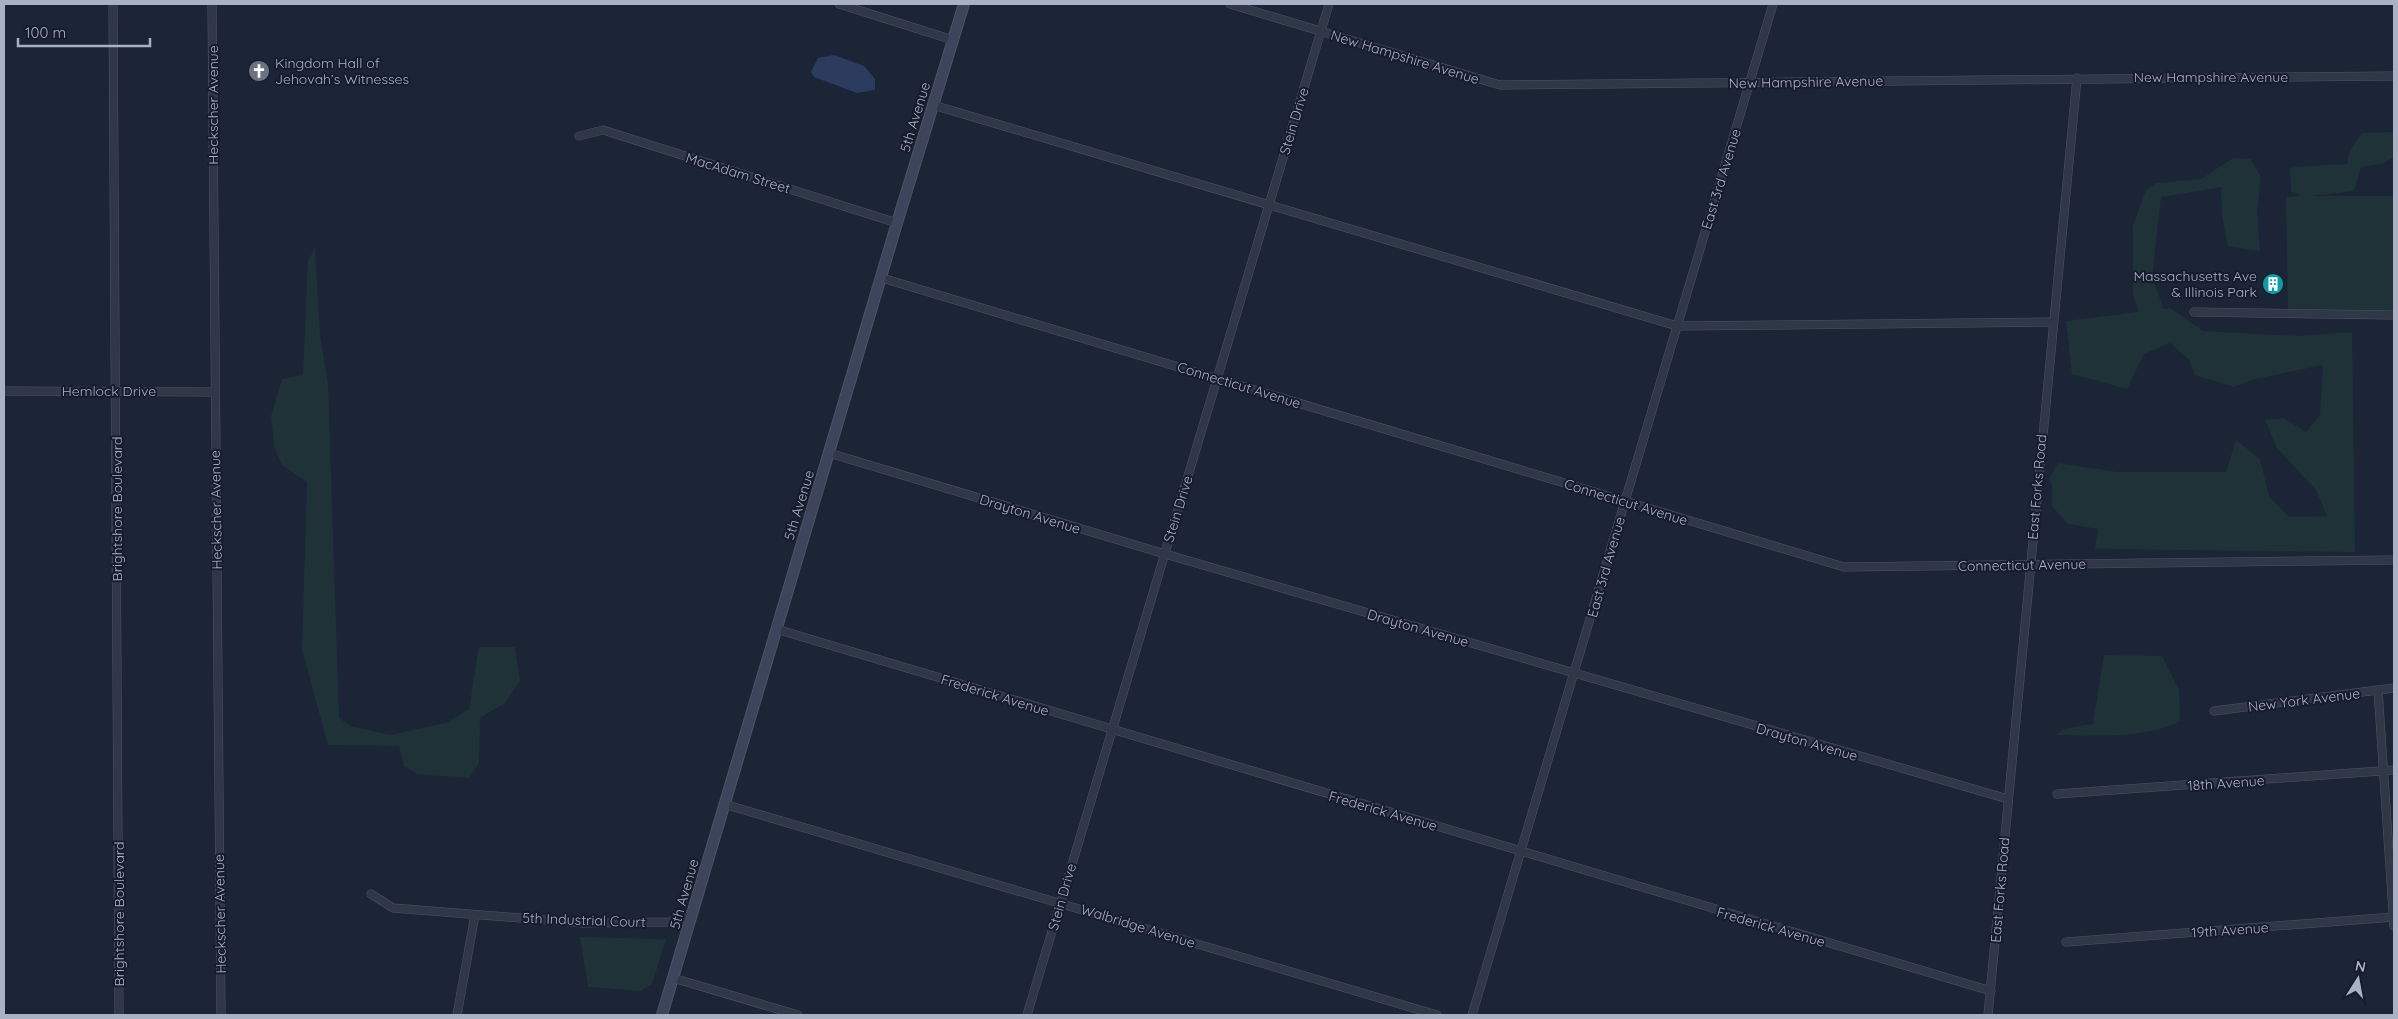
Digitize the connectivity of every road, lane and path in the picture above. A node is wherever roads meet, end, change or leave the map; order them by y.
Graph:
1 (113, 4) edge
2 (212, 4) edge
3 (839, 4) edge
4 (964, 4) edge
5 (1230, 4) edge
6 (1329, 4) edge
7 (1773, 4) edge
8 (1321, 31) junction
9 (952, 40) junction
10 (2394, 76) edge
11 (2076, 78) junction
12 (1750, 83) junction
13 (933, 105) junction
14 (579, 136) dead end
15 (1269, 205) junction
16 (897, 222) junction
17 (882, 278) junction
18 (2194, 312) dead end
19 (2394, 315) edge
20 (2052, 322) junction
21 (1677, 326) junction
22 (1217, 378) junction
23 (4, 391) edge
24 (116, 392) junction
25 (215, 392) junction
26 (830, 453) junction
27 (1625, 502) junction
28 (1164, 554) junction
29 (2394, 560) edge
30 (2029, 565) junction
31 (776, 629) junction
32 (1575, 674) junction
33 (2394, 688) edge
34 (2378, 690) junction
35 (2214, 711) dead end
36 (1112, 729) junction
37 (2394, 770) edge
38 (2384, 771) junction
39 (2057, 794) dead end
40 (2008, 800) junction
41 (724, 804) junction
42 (1520, 851) junction
43 (371, 894) dead end
44 (1060, 902) junction
45 (475, 915) junction
46 (692, 916) junction
47 (2394, 918) edge
48 (2394, 926) edge
49 (2066, 942) dead end
50 (673, 978) junction
51 (1991, 991) junction
52 (119, 1015) edge
53 (221, 1015) edge
54 (457, 1015) edge
55 (662, 1015) edge
56 (798, 1015) edge
57 (1027, 1015) edge
58 (1437, 1015) edge
59 (1472, 1015) edge
60 (1988, 1015) edge

1 - 24 street, Brightshore Boulevard
2 - 25 street, Heckscher Avenue
3 - 9 street
4 - 9 main road, 5th Avenue
5 - 8 street, New Hampshire Avenue
6 - 8 street, Stein Drive
7 - 12 street, East 3rd Avenue
8 - 12 street, New Hampshire Avenue
8 - 15 street, Stein Drive
9 - 13 main road, 5th Avenue
10 - 11 street, New Hampshire Avenue
11 - 12 street, New Hampshire Avenue
11 - 20 street, East Forks Road
12 - 21 street, East 3rd Avenue
13 - 15 street
13 - 16 main road, 5th Avenue
14 - 16 street, MacAdam Street
15 - 21 street
15 - 22 street, Stein Drive
16 - 17 main road, 5th Avenue
17 - 22 street, Connecticut Avenue
17 - 26 main road, 5th Avenue
18 - 19 street
20 - 21 street
20 - 30 street, East Forks Road
21 - 27 street, East 3rd Avenue
22 - 27 street, Connecticut Avenue
22 - 28 street, Stein Drive
23 - 24 street, Hemlock Drive
24 - 25 street, Hemlock Drive
24 - 52 street, Brightshore Boulevard
25 - 53 street, Heckscher Avenue
26 - 28 street, Drayton Avenue
26 - 31 main road, 5th Avenue
27 - 30 street, Connecticut Avenue
27 - 32 street, East 3rd Avenue
28 - 32 street, Drayton Avenue
28 - 36 street, Stein Drive
29 - 30 street, Connecticut Avenue
30 - 40 street, East Forks Road
31 - 36 street, Frederick Avenue
31 - 41 main road, 5th Avenue
32 - 40 street, Drayton Avenue
32 - 42 street, East 3rd Avenue
33 - 34 street, New York Avenue
34 - 35 street, New York Avenue
34 - 38 street
36 - 42 street, Frederick Avenue
36 - 44 street, Stein Drive
37 - 38 street, 18th Avenue
38 - 39 street, 18th Avenue
38 - 47 street
40 - 51 street, East Forks Road
41 - 44 street, Walbridge Avenue
41 - 46 main road, 5th Avenue
42 - 51 street, Frederick Avenue
42 - 59 street, East 3rd Avenue
43 - 45 street, 5th Industrial Court
44 - 57 street, Stein Drive
44 - 58 street, Walbridge Avenue
45 - 46 street, 5th Industrial Court
45 - 54 street
46 - 50 main road, 5th Avenue
47 - 48 street
47 - 49 street, 19th Avenue
50 - 55 main road, 5th Avenue
50 - 56 street
51 - 60 street, East Forks Road

